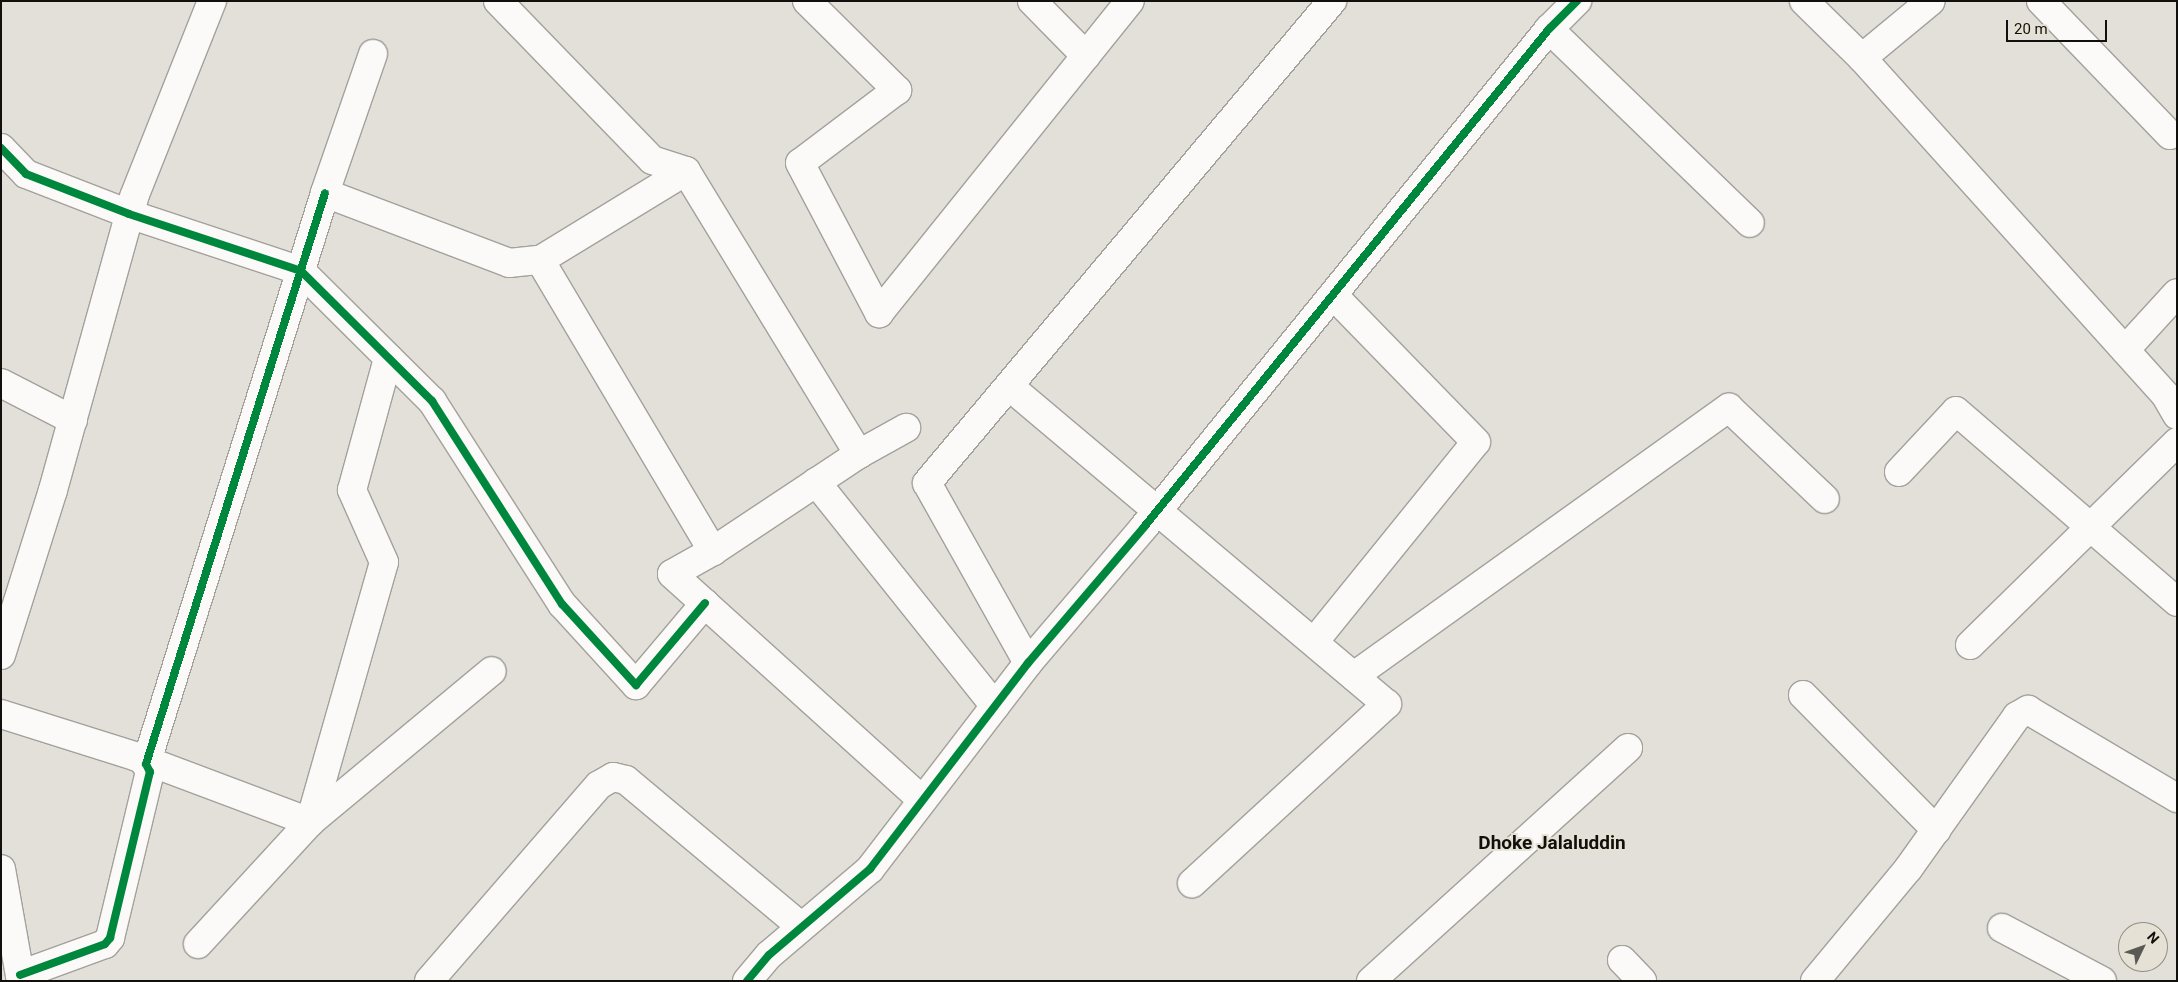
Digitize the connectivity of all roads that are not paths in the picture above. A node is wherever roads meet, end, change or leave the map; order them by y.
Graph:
1 (212, 1) edge
2 (498, 1) edge
3 (807, 1) edge
4 (1032, 1) edge
5 (1130, 1) edge
6 (1332, 1) edge
7 (1577, 1) edge
8 (1804, 1) edge
9 (1931, 1) edge
10 (2040, 1) edge
11 (1548, 29) junction
12 (373, 54) dead end
13 (1086, 56) junction
14 (1862, 58) junction
15 (2170, 135) dead end
16 (1, 148) edge
17 (686, 171) junction
18 (325, 193) junction
19 (129, 214) junction
20 (1750, 223) dead end
21 (540, 260) junction
22 (301, 271) junction
23 (2177, 293) edge
24 (1333, 295) junction
25 (2125, 350) junction
26 (388, 358) junction
27 (1, 383) edge
28 (1009, 386) junction
29 (2177, 415) edge
30 (73, 420) junction
31 (906, 428) dead end
32 (2177, 442) edge
33 (859, 454) junction
34 (1899, 472) dead end
35 (816, 482) junction
36 (1825, 499) dead end
37 (1158, 511) junction
38 (2088, 526) junction
39 (714, 551) junction
40 (2177, 602) edge
41 (705, 603) junction
42 (1314, 642) junction
43 (1970, 645) dead end
44 (1, 655) edge
45 (1028, 663) junction
46 (492, 671) dead end
47 (1354, 676) junction
48 (1803, 695) dead end
49 (995, 706) junction
50 (1, 714) edge
51 (1628, 748) dead end
52 (146, 764) junction
53 (2177, 798) edge
54 (922, 800) junction
55 (310, 822) junction
56 (1936, 830) junction
57 (1, 868) edge
58 (1192, 883) dead end
59 (802, 927) junction
60 (2002, 928) dead end
61 (198, 944) dead end
62 (1622, 960) dead end
63 (20, 978) edge
64 (429, 981) edge
65 (747, 981) edge
66 (1371, 981) edge
67 (1642, 981) edge
68 (1815, 981) edge
69 (2102, 981) edge

1 - 19 street
2 - 17 street
3 - 13 street
4 - 13 street
5 - 13 street
6 - 28 street
7 - 11 street
8 - 14 street
9 - 14 street
10 - 15 street
11 - 20 street
11 - 24 street
12 - 18 street
14 - 25 street
16 - 19 street
17 - 21 street
17 - 33 street
18 - 21 street
18 - 22 street
19 - 22 street
19 - 30 street
21 - 39 street
22 - 26 street
22 - 52 street
23 - 25 street
24 - 37 street
24 - 42 street
25 - 29 street
26 - 41 street
26 - 55 street
27 - 30 street
28 - 37 street
28 - 45 street
30 - 44 street
31 - 33 street
32 - 38 street
33 - 35 street
34 - 38 street
35 - 39 street
35 - 49 street
36 - 47 street
37 - 42 street
37 - 45 street
38 - 40 street
38 - 43 street
39 - 41 street
41 - 54 street
42 - 47 street
45 - 49 street
46 - 55 street
47 - 58 street
48 - 56 street
49 - 54 street
50 - 52 street
51 - 66 street
52 - 55 street
52 - 63 street
53 - 56 street
54 - 59 street
55 - 61 street
56 - 68 street
57 - 63 street
59 - 64 street
59 - 65 street
60 - 69 street
62 - 67 street

